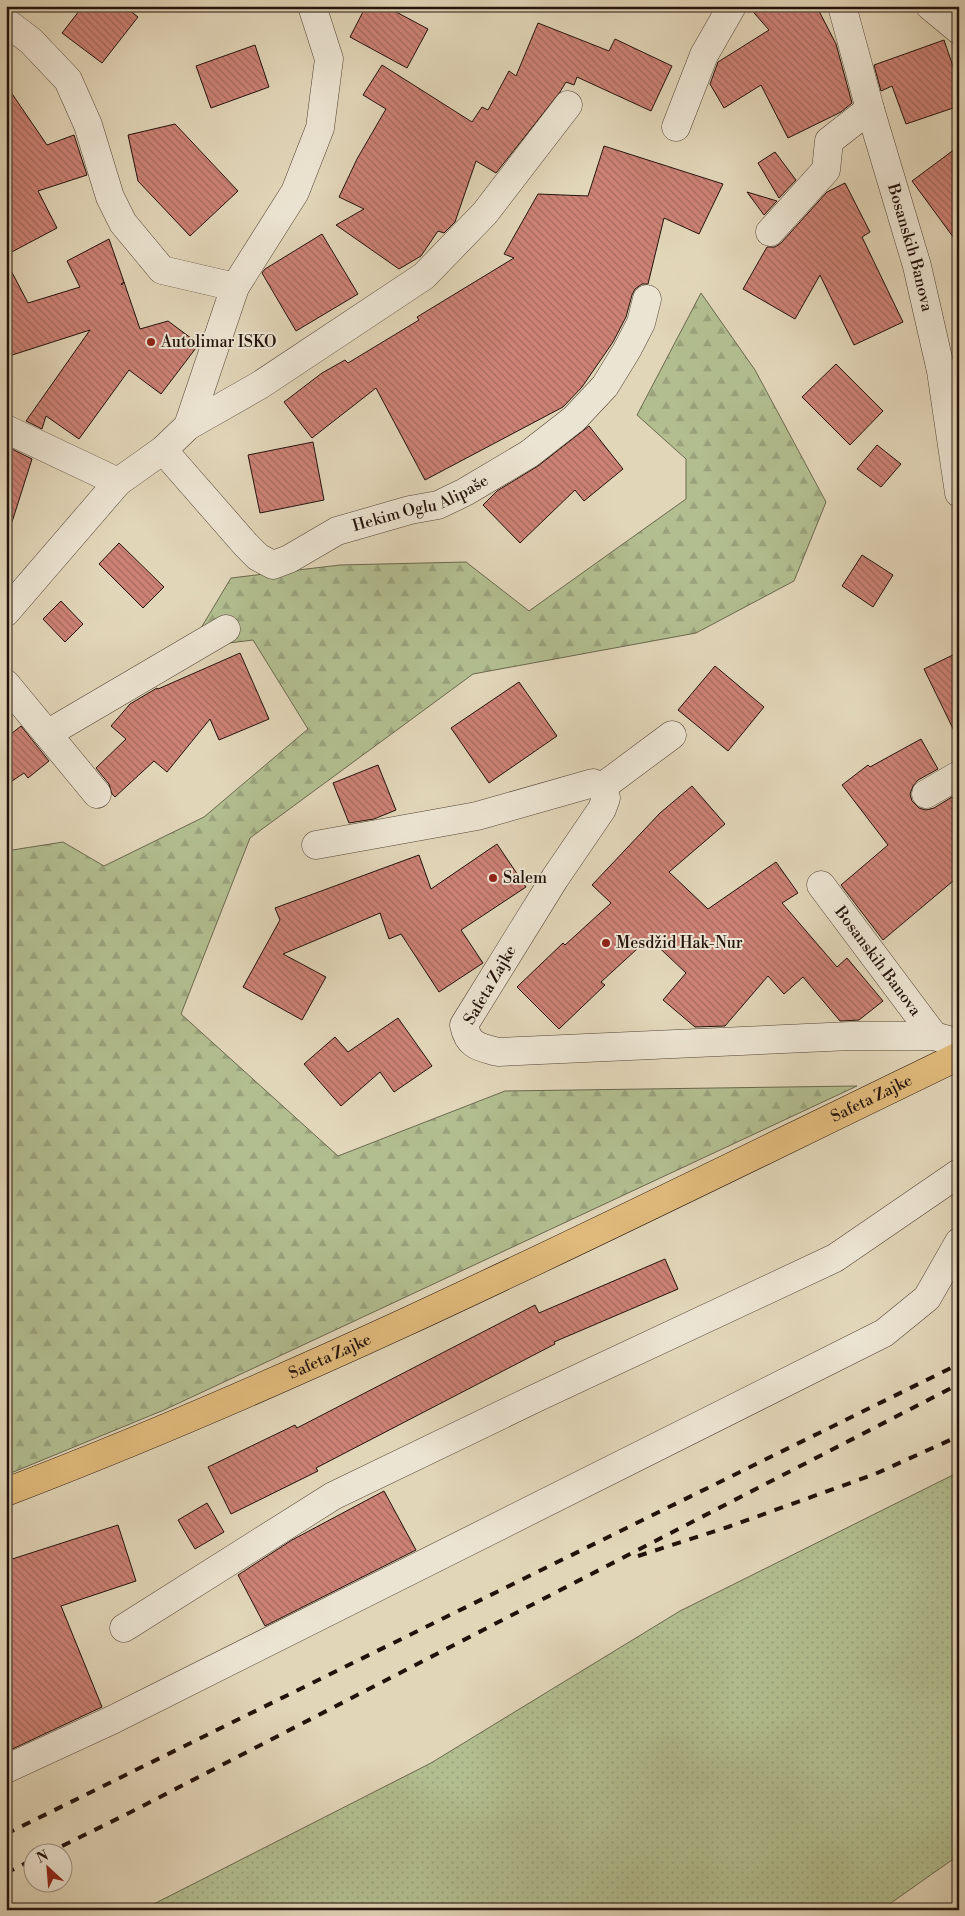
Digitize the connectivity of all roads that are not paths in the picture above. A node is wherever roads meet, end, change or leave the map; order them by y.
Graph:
1 (312, 6) edge
2 (732, 6) edge
3 (842, 6) edge
4 (930, 6) edge
5 (6, 22) edge
6 (959, 30) edge
7 (568, 105) dead end
8 (870, 108) junction
9 (676, 127) dead end
10 (770, 232) dead end
11 (235, 287) junction
12 (647, 299) dead end
13 (188, 426) junction
14 (6, 430) edge
15 (163, 450) junction
16 (118, 482) junction
17 (959, 493) edge
18 (6, 612) edge
19 (226, 629) dead end
20 (6, 684) edge
21 (47, 734) junction
22 (672, 735) dead end
23 (959, 775) edge
24 (602, 788) junction
25 (97, 794) dead end
26 (926, 794) dead end
27 (316, 846) dead end
28 (821, 885) dead end
29 (946, 1040) edge
30 (959, 1056) edge
31 (959, 1173) edge
32 (959, 1242) edge
33 (75, 1466) junction
34 (6, 1492) edge
35 (6, 1498) edge
36 (124, 1628) dead end
37 (6, 1768) edge

1 - 11 street
2 - 9 street
3 - 8 street, Bosanskih Banova
4 - 6 street
5 - 11 street
7 - 13 street
8 - 10 street
8 - 17 street, Bosanskih Banova
11 - 13 street
12 - 15 street, Hekim Oglu Alipaše
13 - 15 street
14 - 16 street
15 - 16 street
16 - 18 street
19 - 21 street
20 - 21 street
21 - 25 street
22 - 24 street
23 - 26 street
24 - 27 street
24 - 29 street, Safeta Zajke
28 - 29 street, Bosanskih Banova
30 - 33 main road, Safeta Zajke
31 - 36 street
32 - 37 street
33 - 34 main road
33 - 35 main road

